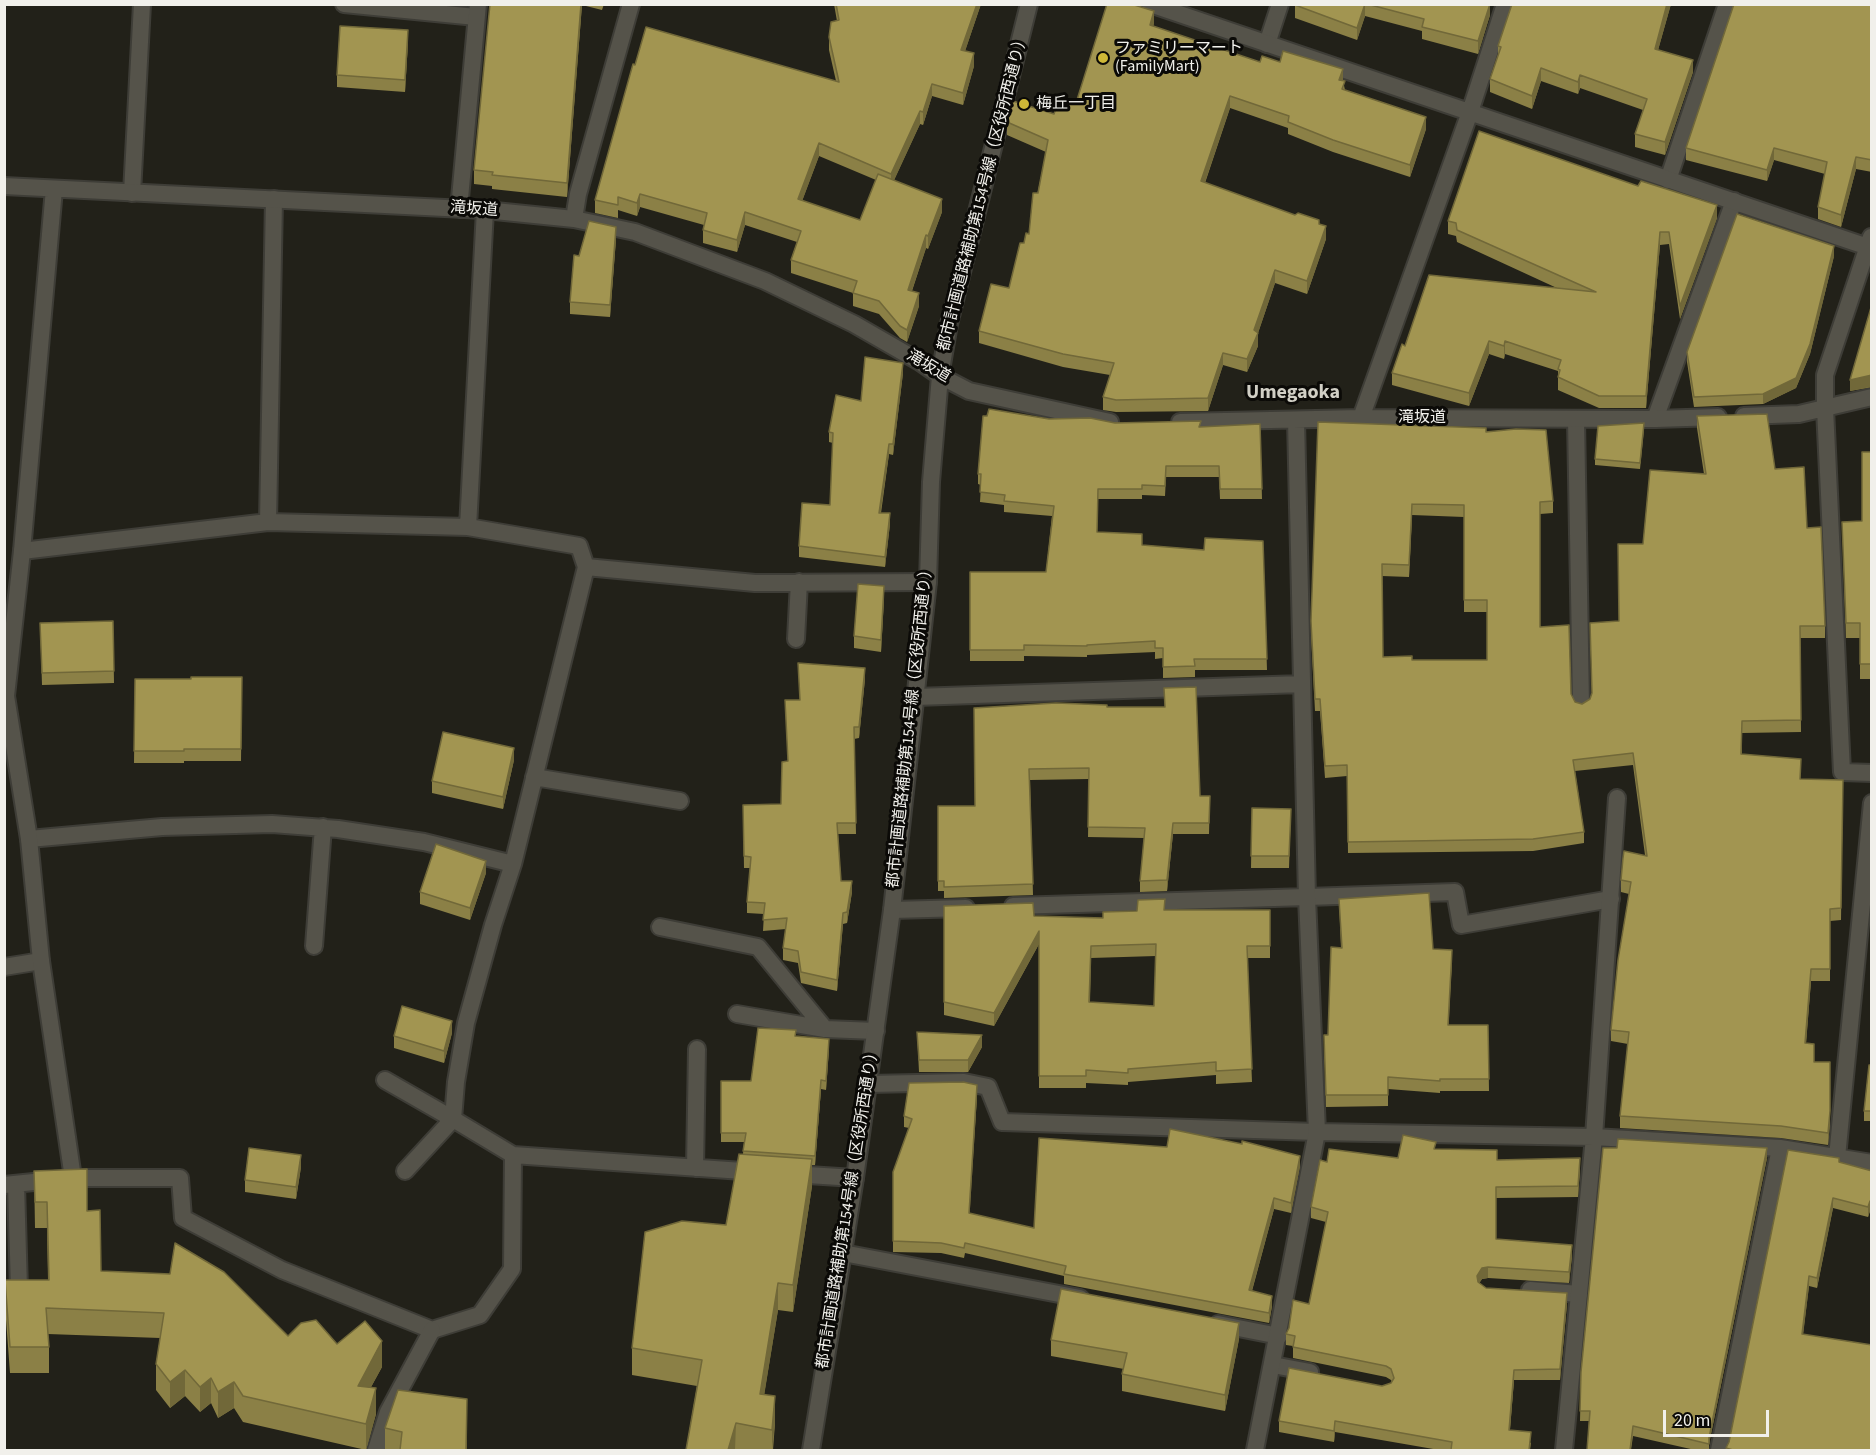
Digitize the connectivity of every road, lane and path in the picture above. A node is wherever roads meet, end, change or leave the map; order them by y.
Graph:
1 (142, 4) edge
2 (344, 4) edge
3 (631, 4) edge
4 (1029, 4) edge
5 (1150, 4) edge
6 (1280, 4) edge
7 (1505, 4) edge
8 (1727, 4) edge
9 (477, 11) edge
10 (1267, 44) junction
11 (1470, 112) junction
12 (1668, 180) junction
13 (4, 186) edge
14 (54, 189) junction
15 (132, 193) junction
16 (274, 199) junction
17 (1734, 201) junction
18 (459, 208) junction
19 (485, 210) junction
20 (574, 219) junction
21 (1870, 241) edge
22 (940, 376) junction
23 (1872, 397) edge
24 (1825, 408) junction
25 (1361, 418) junction
26 (1576, 418) junction
27 (1655, 419) junction
28 (1296, 420) junction
29 (1126, 423) edge
30 (1160, 423) edge
31 (268, 522) junction
32 (468, 527) junction
33 (22, 551) junction
34 (586, 567) junction
35 (800, 582) junction
36 (928, 582) junction
37 (796, 639) dead end
38 (1302, 684) junction
39 (915, 697) junction
40 (1581, 705) edge
41 (1872, 773) edge
42 (534, 777) junction
43 (1617, 798) dead end
44 (680, 801) dead end
45 (1872, 803) edge
46 (323, 827) junction
47 (28, 839) junction
48 (513, 864) junction
49 (1307, 897) junction
50 (1611, 899) junction
51 (978, 907) edge
52 (1002, 907) edge
53 (892, 910) junction
54 (660, 927) dead end
55 (314, 946) dead end
56 (41, 961) junction
57 (4, 968) edge
58 (737, 1014) dead end
59 (825, 1029) junction
60 (876, 1031) junction
61 (697, 1049) dead end
62 (386, 1080) dead end
63 (869, 1084) junction
64 (453, 1119) junction
65 (1317, 1132) junction
66 (1594, 1137) junction
67 (1780, 1148) junction
68 (513, 1155) junction
69 (1837, 1157) junction
70 (1872, 1163) edge
71 (695, 1168) junction
72 (405, 1171) dead end
73 (73, 1178) junction
74 (855, 1178) junction
75 (10, 1185) edge
76 (843, 1253) junction
77 (1510, 1289) edge
78 (19, 1290) edge
79 (1579, 1294) junction
80 (1092, 1300) edge
81 (1197, 1320) edge
82 (432, 1330) junction
83 (1279, 1336) junction
84 (1272, 1365) junction
85 (1328, 1376) edge
86 (376, 1450) edge
87 (811, 1450) edge
88 (1255, 1450) edge
89 (1564, 1450) edge
90 (1719, 1450) edge

1 - 15 street
2 - 9 street
3 - 20 street
4 - 22 street, 都市計画道路補助第154号線（区役所西通り）
5 - 10 street
6 - 10 street
7 - 11 street
8 - 12 street
9 - 18 street
10 - 11 street
11 - 12 street
11 - 25 street
12 - 17 street
13 - 14 street, 滝坂道
14 - 15 street, 滝坂道
14 - 33 street
15 - 16 street, 滝坂道
16 - 18 street, 滝坂道
16 - 31 street
17 - 21 street
17 - 27 street
18 - 19 street, 滝坂道
19 - 20 street, 滝坂道
19 - 32 street
20 - 22 street, 滝坂道
21 - 24 street
22 - 29 street, 滝坂道
22 - 36 street, 都市計画道路補助第154号線（区役所西通り）
23 - 24 street, 滝坂道
24 - 27 street, 滝坂道
24 - 41 street
25 - 26 street, 滝坂道
25 - 28 street, 滝坂道
26 - 27 street, 滝坂道
26 - 40 street
28 - 30 street, 滝坂道
28 - 38 street
31 - 32 street
31 - 33 street
32 - 34 street
33 - 47 street
34 - 35 street
34 - 42 street
35 - 36 street
35 - 37 street
36 - 39 street, 都市計画道路補助第154号線（区役所西通り）
38 - 39 street
38 - 49 street
39 - 53 street, 都市計画道路補助第154号線（区役所西通り）
42 - 44 street
42 - 48 street
43 - 50 street
45 - 69 street
46 - 47 street
46 - 48 street
46 - 55 street
47 - 56 street
48 - 64 street
49 - 50 street
49 - 52 street
49 - 65 street
50 - 66 street
51 - 53 street
53 - 60 street, 都市計画道路補助第154号線（区役所西通り）
54 - 59 street
56 - 57 street
56 - 73 street
58 - 59 street
59 - 60 street
60 - 63 street, 都市計画道路補助第154号線（区役所西通り）
61 - 71 street
62 - 64 street
63 - 65 street
63 - 74 street, 都市計画道路補助第154号線（区役所西通り）
64 - 68 street
64 - 72 street
65 - 66 street
65 - 83 street
66 - 67 street
66 - 79 street
67 - 69 street
67 - 90 street
68 - 71 street
68 - 82 street
69 - 70 street
71 - 74 street
73 - 75 street
73 - 82 street
74 - 76 street, 都市計画道路補助第154号線（区役所西通り）
75 - 78 street
76 - 80 street
76 - 87 street, 都市計画道路補助第154号線（区役所西通り）
77 - 79 street
79 - 89 street
81 - 83 street
82 - 86 street
83 - 84 street
84 - 85 street
84 - 88 street

